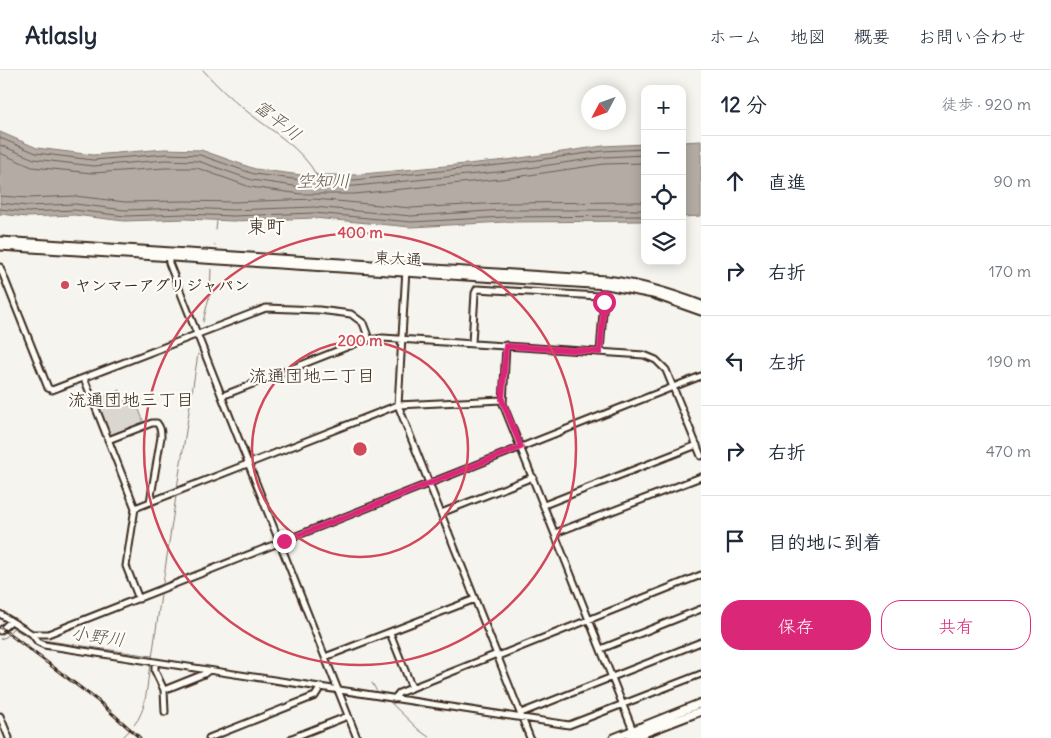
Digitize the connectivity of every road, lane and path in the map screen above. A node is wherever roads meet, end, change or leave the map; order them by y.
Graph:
1 (0, 241) edge
2 (0, 246) edge
3 (168, 254) junction
4 (0, 267) edge
5 (406, 269) junction
6 (701, 305) edge
7 (701, 311) edge
8 (197, 334) junction
9 (369, 339) junction
10 (401, 339) junction
11 (472, 343) junction
12 (506, 346) junction
13 (600, 352) junction
14 (701, 376) edge
15 (84, 378) junction
16 (673, 387) junction
17 (222, 396) junction
18 (502, 400) junction
19 (398, 405) junction
20 (108, 440) junction
21 (697, 445) junction
22 (521, 447) junction
23 (701, 456) edge
24 (248, 464) junction
25 (533, 477) junction
26 (701, 477) edge
27 (429, 483) junction
28 (150, 502) junction
29 (544, 505) junction
30 (135, 508) junction
31 (441, 514) junction
32 (555, 533) junction
33 (280, 543) junction
34 (701, 576) edge
35 (139, 598) junction
36 (475, 599) junction
37 (701, 609) edge
38 (0, 614) edge
39 (590, 620) junction
40 (10, 622) junction
41 (0, 631) edge
42 (390, 633) junction
43 (32, 634) junction
44 (701, 642) edge
45 (601, 649) junction
46 (498, 655) junction
47 (325, 657) junction
48 (155, 662) junction
49 (208, 671) junction
50 (701, 674) edge
51 (612, 677) junction
52 (320, 688) junction
53 (412, 688) junction
54 (164, 690) junction
55 (338, 691) junction
56 (394, 699) junction
57 (701, 703) edge
58 (623, 705) junction
59 (701, 710) edge
60 (165, 712) dead end
61 (0, 716) edge
62 (348, 716) junction
63 (522, 716) junction
64 (634, 736) edge
65 (9, 738) edge
66 (209, 738) edge
67 (292, 738) edge
68 (357, 738) edge
69 (530, 738) edge
70 (614, 738) edge

1 - 3 highway, 東大通
2 - 3 highway, 東大通
3 - 5 highway, 東大通
3 - 8 street
4 - 15 street
5 - 6 highway, 東大通
5 - 7 highway, 東大通
5 - 10 street
8 - 9 street
8 - 15 street
8 - 17 street
9 - 10 street
9 - 17 street
10 - 11 street
10 - 19 street
11 - 12 street
11 - 13 street
12 - 13 street
12 - 18 street
13 - 16 street
14 - 16 street
15 - 20 street
16 - 21 street
16 - 22 street
17 - 24 street
18 - 19 street
18 - 22 street
19 - 24 street
19 - 27 street
20 - 28 street
20 - 30 street
21 - 23 street
21 - 29 street
22 - 25 street
22 - 27 street
24 - 28 street
24 - 33 street
25 - 29 street
25 - 31 street
26 - 32 street
27 - 31 street
27 - 33 street
28 - 30 street
29 - 32 street
30 - 35 street
31 - 36 street
32 - 39 street
33 - 35 street
33 - 47 street
34 - 39 street
35 - 43 street
36 - 42 street
36 - 46 street
37 - 45 street
38 - 40 street
39 - 45 street
39 - 46 street
40 - 41 street
40 - 43 street
42 - 47 street
42 - 53 street
43 - 48 street
44 - 51 street
45 - 51 street
46 - 53 street
46 - 63 street
47 - 55 street
48 - 49 street
48 - 54 street
49 - 52 street
49 - 54 street
50 - 58 street
51 - 58 street
51 - 63 street
52 - 55 street
52 - 66 street
53 - 56 street
54 - 60 street
55 - 56 street
55 - 62 street
56 - 63 street
57 - 64 highway
58 - 63 street
58 - 64 street
59 - 64 highway
61 - 65 street
62 - 67 street
62 - 68 street
63 - 69 street
64 - 70 highway

